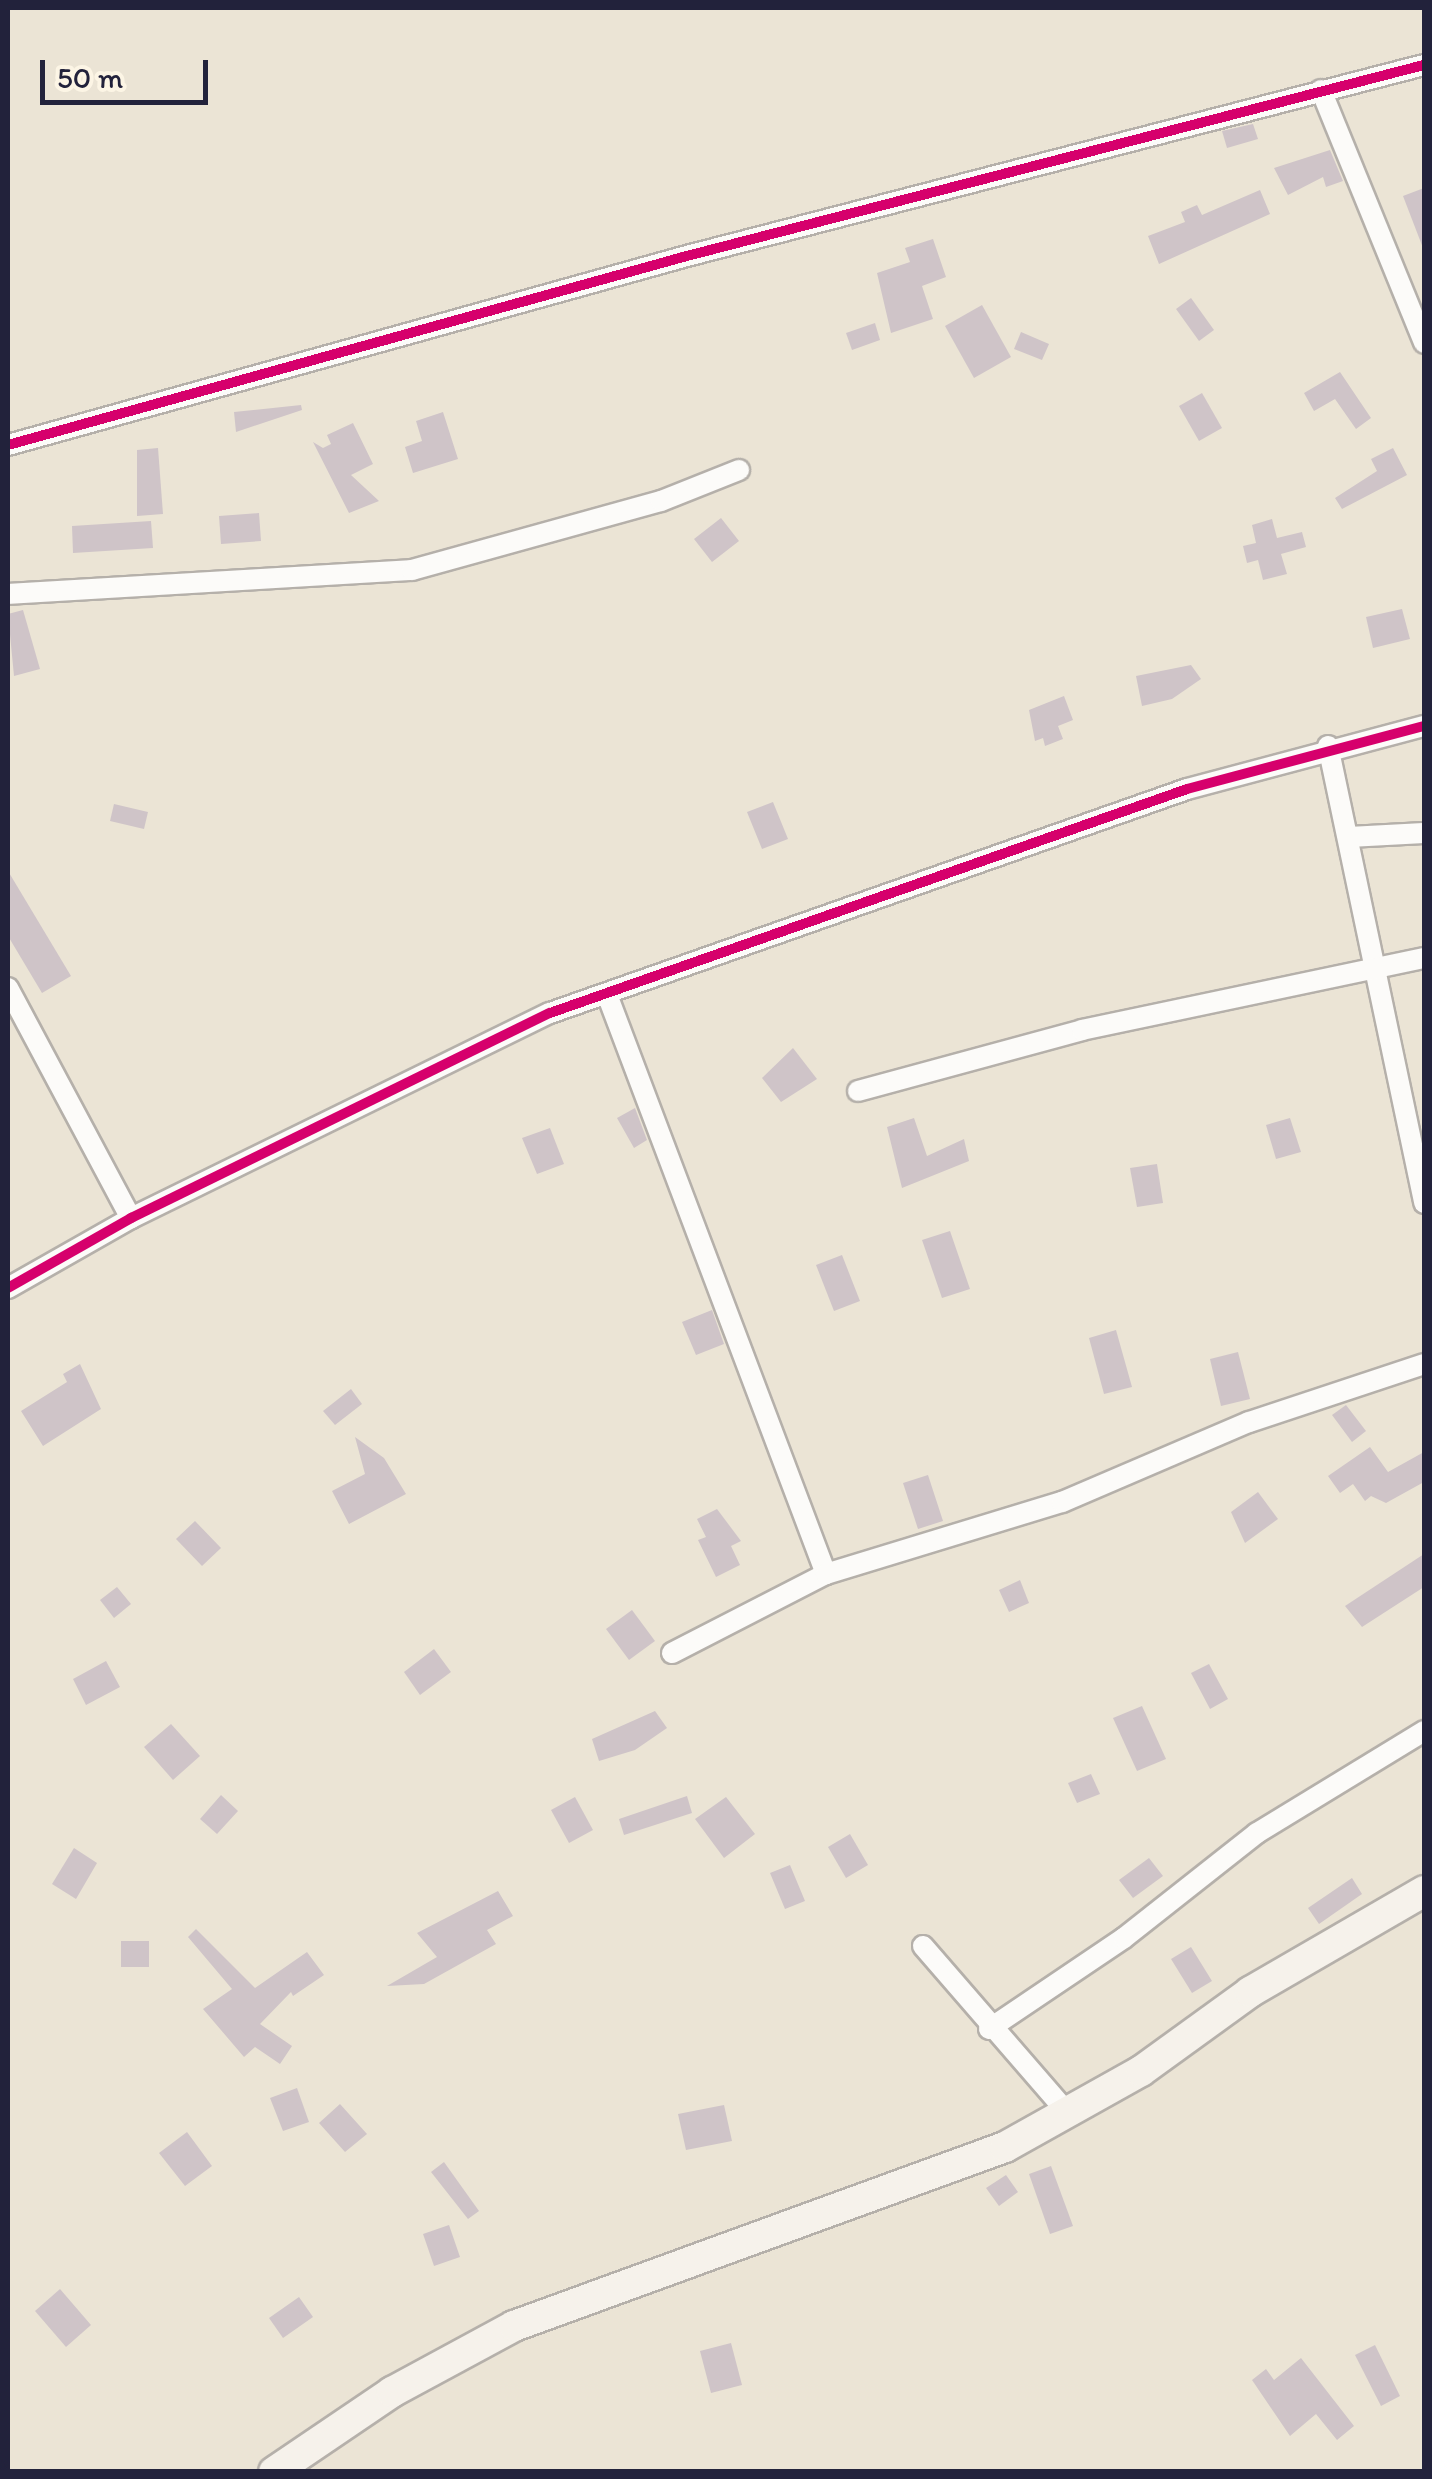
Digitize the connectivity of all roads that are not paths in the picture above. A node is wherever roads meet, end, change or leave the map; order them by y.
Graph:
1 (1424, 65) edge
2 (1322, 90) junction
3 (1424, 344) edge
4 (8, 446) edge
5 (738, 470) dead end
6 (8, 594) edge
7 (1424, 726) edge
8 (1328, 746) junction
9 (1424, 833) edge
10 (1348, 837) junction
11 (1424, 958) edge
12 (1370, 965) junction
13 (8, 988) edge
14 (608, 998) junction
15 (858, 1091) dead end
16 (1424, 1197) edge
17 (131, 1218) junction
18 (8, 1288) edge
19 (1424, 1364) edge
20 (826, 1574) junction
21 (672, 1652) dead end
22 (1424, 1731) edge
23 (1424, 1891) edge
24 (923, 1946) dead end
25 (990, 2030) junction
26 (1067, 2112) junction
27 (274, 2472) edge

1 - 2 street
2 - 3 street
2 - 4 street
5 - 6 street
7 - 8 street
8 - 10 street
8 - 14 street
9 - 10 street
10 - 12 street
11 - 12 street
12 - 15 street
12 - 16 street
13 - 17 street
14 - 17 street
14 - 20 street
17 - 18 street
19 - 20 street
20 - 21 street
22 - 25 street
23 - 26 street
24 - 25 street
25 - 26 street
26 - 27 street

